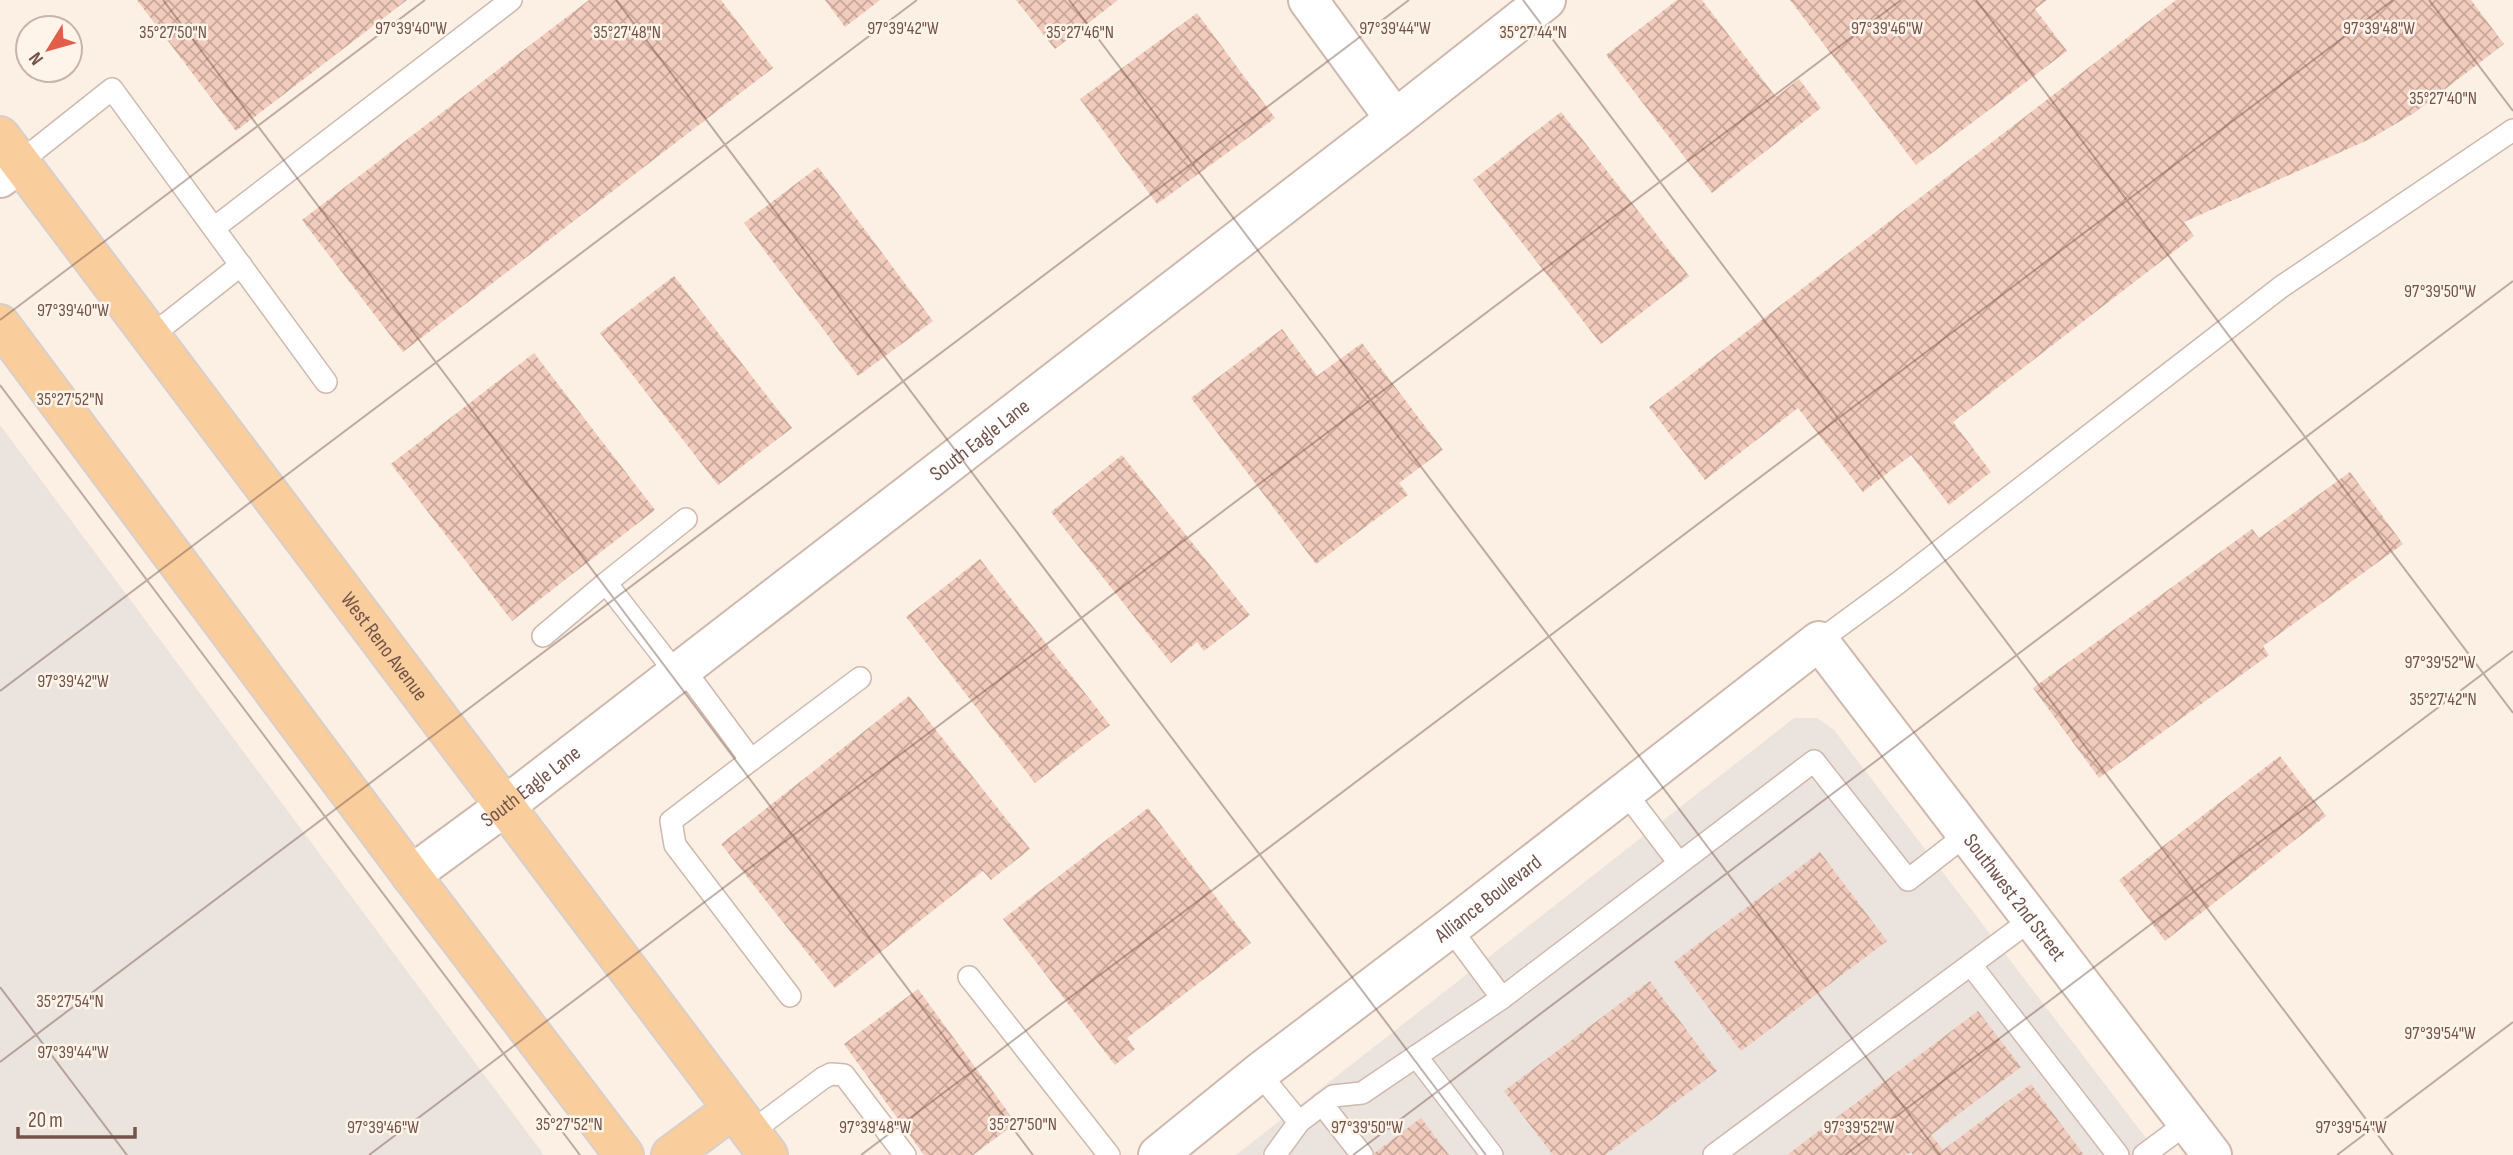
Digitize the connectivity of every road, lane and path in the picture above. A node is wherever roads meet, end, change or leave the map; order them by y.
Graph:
1 (511, 0) edge
2 (1308, 0) edge
3 (1546, 0) edge
4 (1395, 120) junction
5 (2513, 130) edge
6 (7, 159) edge
7 (214, 228) junction
8 (241, 265) junction
9 (0, 324) edge
10 (150, 336) junction
11 (326, 382) dead end
12 (686, 519) dead end
13 (606, 583) junction
14 (543, 636) dead end
15 (1819, 640) junction
16 (680, 671) junction
17 (860, 678) dead end
18 (751, 760) junction
19 (1625, 792) junction
20 (505, 806) junction
21 (1967, 834) junction
22 (1679, 863) junction
23 (411, 875) junction
24 (2032, 919) junction
25 (1450, 928) junction
26 (1970, 965) junction
27 (969, 977) dead end
28 (790, 996) dead end
29 (1502, 998) junction
30 (1416, 1056) junction
31 (1259, 1073) junction
32 (1322, 1104) junction
33 (1299, 1122) junction
34 (2187, 1123) junction
35 (751, 1132) edge
36 (1490, 1154) edge
37 (624, 1155) edge
38 (671, 1155) edge
39 (905, 1155) edge
40 (1109, 1155) edge
41 (1158, 1155) edge
42 (1275, 1155) edge
43 (1362, 1155) edge
44 (1714, 1155) edge
45 (2118, 1155) edge
46 (2144, 1155) edge
47 (2211, 1155) edge

1 - 7 lane
2 - 4 street
3 - 4 street, South Eagle Lane
4 - 16 street, South Eagle Lane
5 - 15 lane
6 - 7 lane
6 - 10 main road, West Reno Avenue
7 - 8 lane
8 - 10 lane
8 - 11 lane
9 - 23 main road
10 - 20 main road, West Reno Avenue
12 - 13 lane
13 - 14 lane
13 - 16 lane
15 - 19 street, Alliance Boulevard
15 - 21 street, Southwest 2nd Street
16 - 18 lane
16 - 20 street, South Eagle Lane
17 - 18 lane
18 - 28 lane
19 - 22 lane
19 - 25 street, Alliance Boulevard
20 - 23 street, South Eagle Lane
20 - 35 main road, West Reno Avenue
21 - 22 lane
21 - 24 street, Southwest 2nd Street
22 - 29 lane
23 - 37 main road
24 - 26 lane
24 - 34 street, Southwest 2nd Street
25 - 29 lane
25 - 31 street, Alliance Boulevard
26 - 44 lane
26 - 45 lane
27 - 40 lane
29 - 30 lane
30 - 32 lane
30 - 36 lane
31 - 33 lane
31 - 41 street, Alliance Boulevard
32 - 33 lane
32 - 43 lane
33 - 42 lane
34 - 46 lane
34 - 47 street, Southwest 2nd Street
35 - 38 main road
35 - 39 lane

